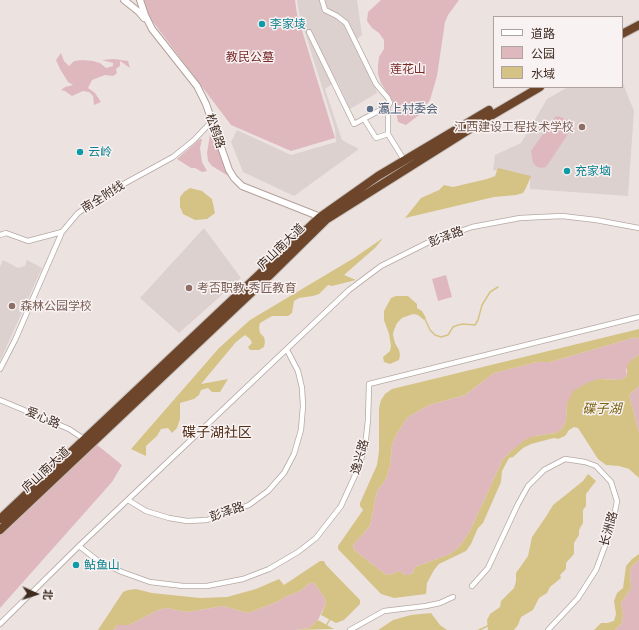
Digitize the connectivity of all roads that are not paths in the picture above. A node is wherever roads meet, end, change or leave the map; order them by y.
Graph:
1 (124, 0) edge
2 (140, 0) edge
3 (322, 0) edge
4 (639, 25) edge
5 (152, 29) junction
6 (639, 31) edge
7 (309, 32) dead end
8 (623, 33) edge
9 (623, 39) edge
10 (528, 88) edge
11 (538, 88) edge
12 (388, 106) junction
13 (364, 119) junction
14 (212, 122) junction
15 (388, 134) junction
16 (404, 160) junction
17 (324, 218) junction
18 (639, 228) edge
19 (62, 232) junction
20 (0, 235) edge
21 (639, 317) edge
22 (287, 350) junction
23 (0, 369) edge
24 (0, 400) edge
25 (84, 439) junction
26 (128, 500) junction
27 (0, 519) edge
28 (0, 530) edge
29 (80, 546) junction
30 (472, 586) dead end
31 (453, 597) dead end
32 (0, 624) edge
33 (350, 630) edge
34 (548, 630) edge

1 - 5 main road
2 - 5 main road, 松鹤路
3 - 12 street
4 - 8 highway
5 - 14 main road, 松鹤路
6 - 9 highway
7 - 13 street
10 - 16 highway, 庐山南大道
11 - 17 highway, 庐山南大道
12 - 13 street
12 - 15 street
13 - 15 street
14 - 17 main road, 松鹤路
14 - 19 street, 南全附线
15 - 16 street
16 - 17 highway, 庐山南大道
17 - 25 highway, 庐山南大道
17 - 28 highway, 庐山南大道
18 - 22 street, 彭泽路
19 - 20 street
19 - 23 street, 南全附线
21 - 29 street, 逸兴路
22 - 26 street, 彭泽路
22 - 26 street, 彭泽路
24 - 25 street, 爱心路
25 - 27 highway, 庐山南大道
26 - 29 street, 彭泽路
29 - 32 street, 彭泽路
30 - 34 street, 长洲路
31 - 33 street

